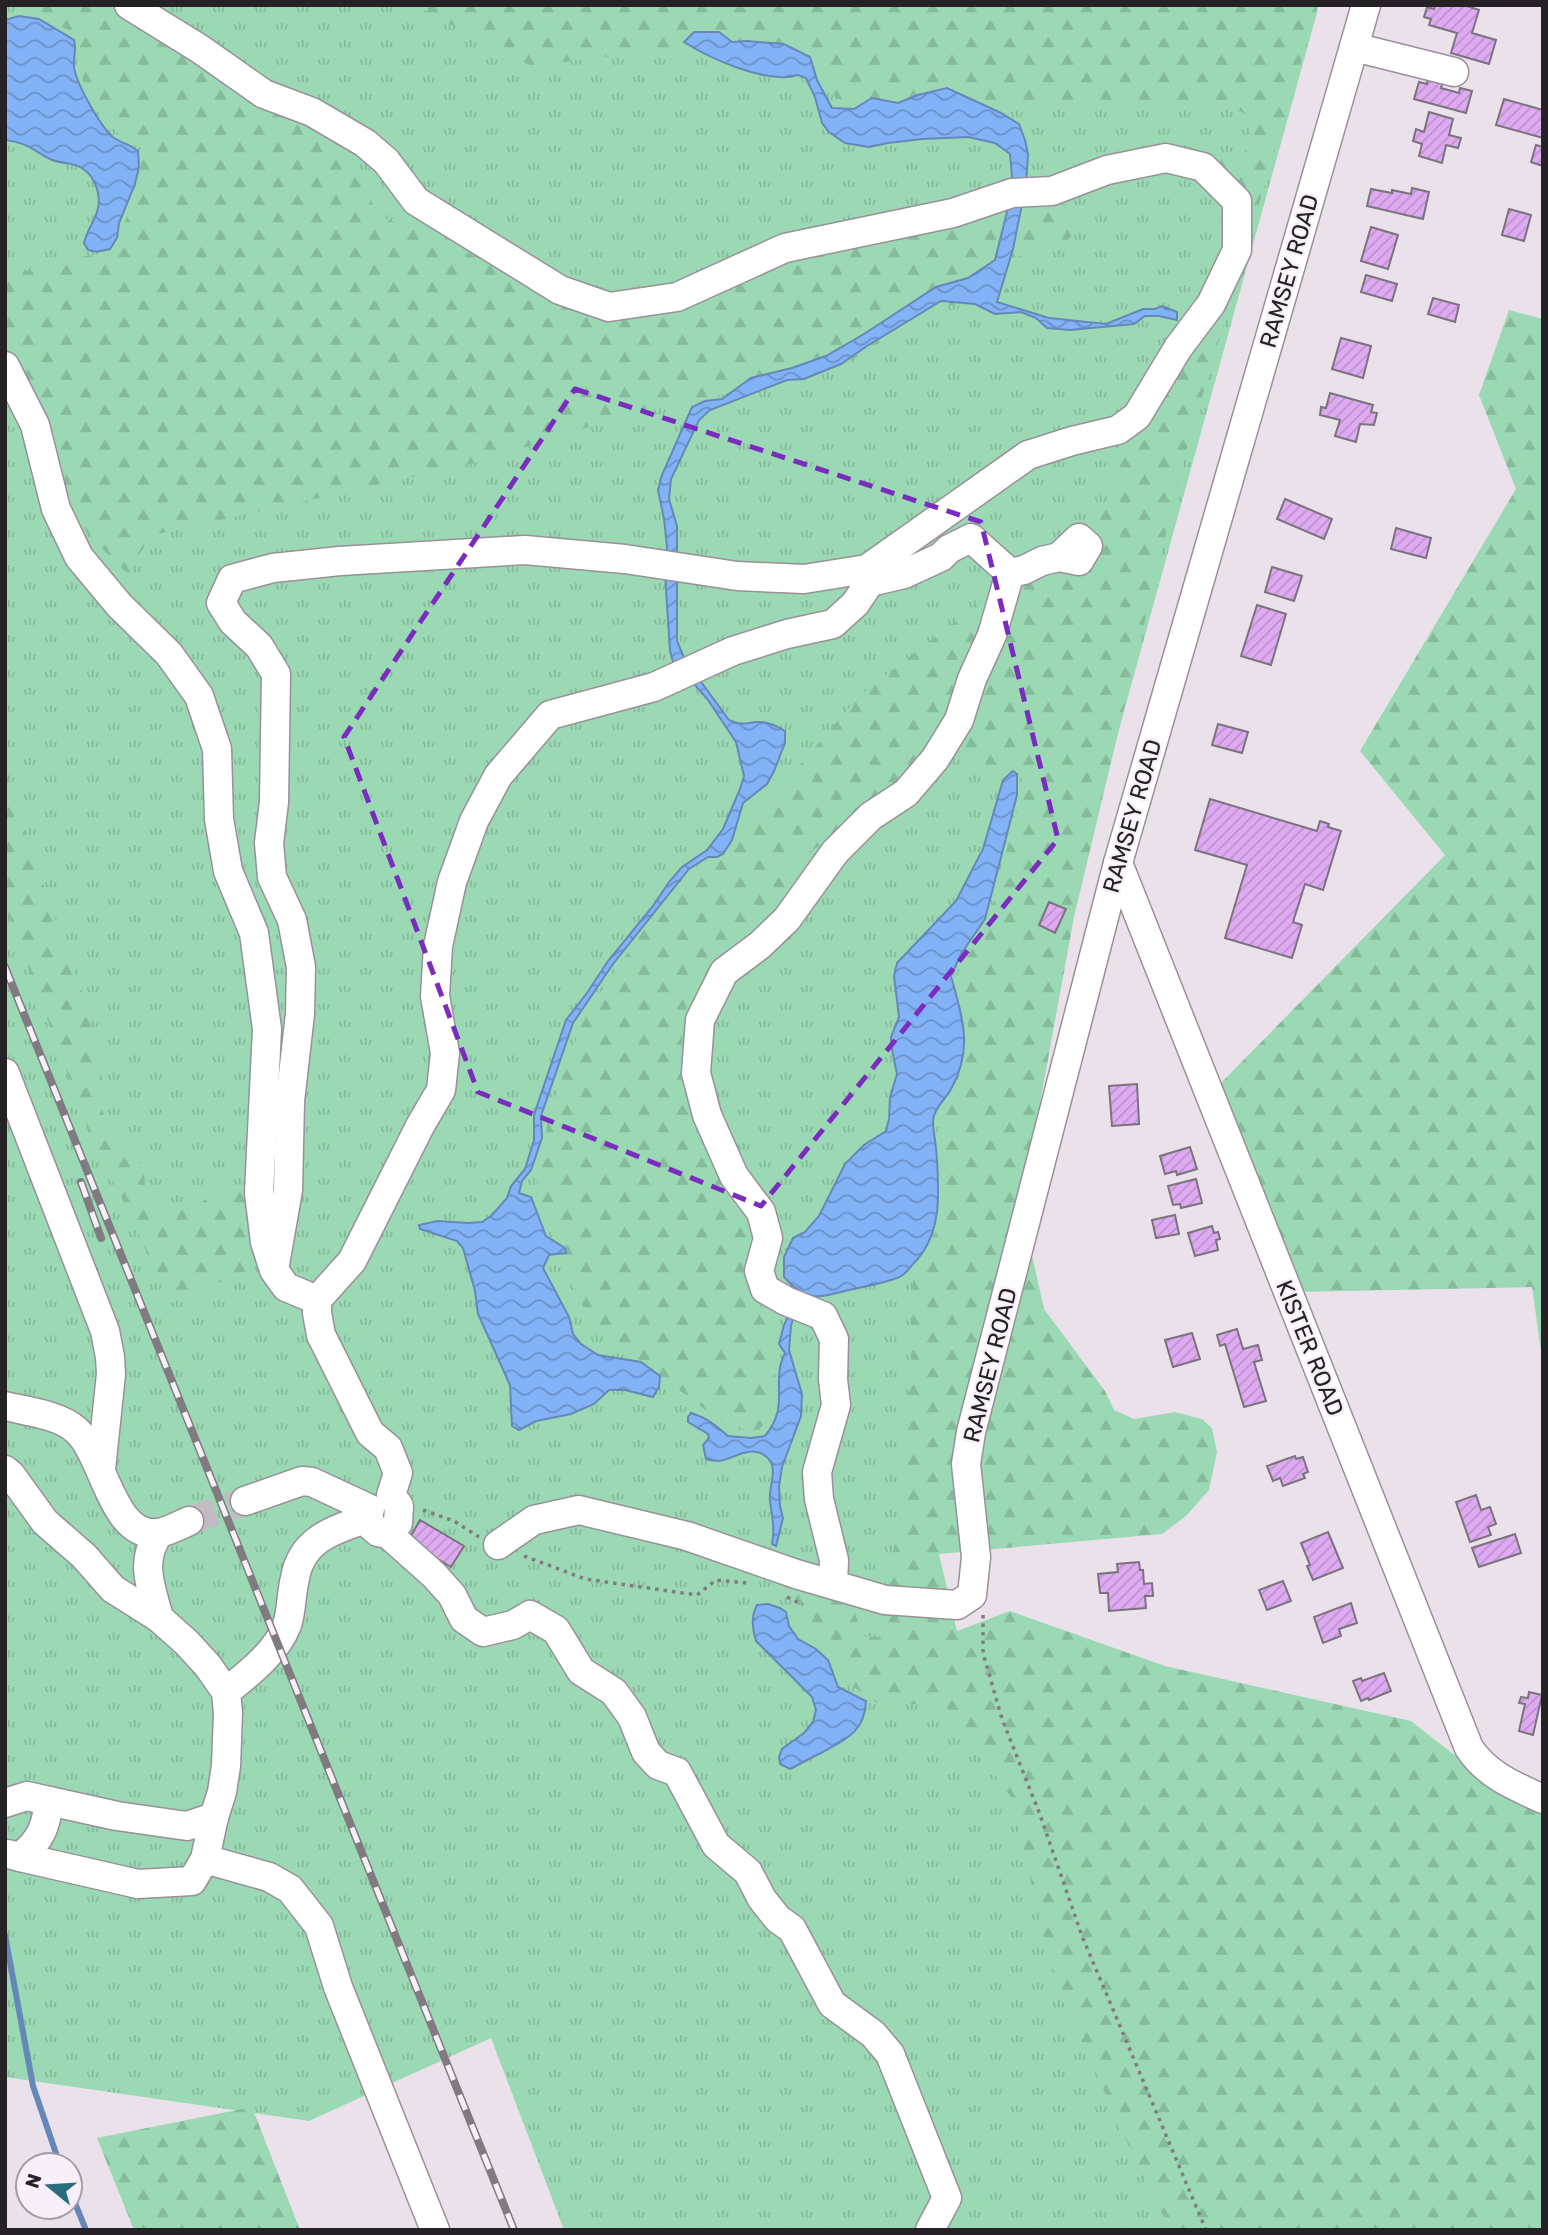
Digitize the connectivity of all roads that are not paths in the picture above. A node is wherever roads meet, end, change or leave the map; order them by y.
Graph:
1 (129, 5) edge
2 (1366, 5) edge
3 (1354, 47) junction
4 (1454, 72) dead end
5 (5, 366) edge
6 (1059, 557) dead end
7 (1010, 573) junction
8 (1118, 863) junction
9 (5, 1073) edge
10 (274, 1270) junction
11 (317, 1300) junction
12 (5, 1406) edge
13 (101, 1469) junction
14 (5, 1470) edge
15 (245, 1501) tunnel mouth
16 (370, 1508) dead end
17 (189, 1521) tunnel mouth
18 (159, 1533) junction
19 (388, 1534) junction
20 (498, 1545) road end
21 (833, 1584) junction
22 (159, 1618) junction
23 (226, 1692) junction
24 (1543, 1799) edge
25 (49, 1801) junction
26 (5, 1803) edge
27 (214, 1817) junction
28 (12, 1855) edge
29 (205, 1859) junction
30 (435, 2230) edge
31 (930, 2230) edge

1 - 10 street
2 - 3 street, RAMSEY ROAD
3 - 4 street
3 - 8 street, RAMSEY ROAD
5 - 10 street
6 - 7 street
7 - 11 street
7 - 21 street
8 - 21 street, RAMSEY ROAD
8 - 24 street, KISTER ROAD
9 - 13 street
10 - 11 street
11 - 19 street
12 - 13 street
13 - 18 street
14 - 22 street
15 - 16 street
17 - 18 street
18 - 22 street
19 - 23 street
19 - 31 street
20 - 21 street
22 - 23 street
23 - 27 street
25 - 26 street
25 - 27 street
25 - 28 street
27 - 29 street
28 - 29 street
29 - 30 street

